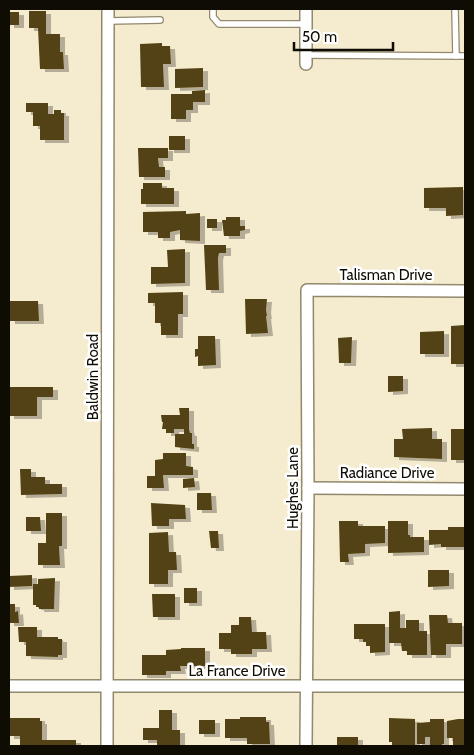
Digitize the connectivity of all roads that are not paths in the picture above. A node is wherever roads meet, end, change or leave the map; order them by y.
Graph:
1 (108, 9) edge
2 (213, 9) edge
3 (306, 9) edge
4 (455, 9) edge
5 (160, 20) dead end
6 (108, 21) junction
7 (306, 24) junction
8 (456, 56) junction
9 (465, 56) edge
10 (306, 60) joint
11 (307, 290) joint
12 (465, 291) edge
13 (308, 488) junction
14 (465, 489) edge
15 (9, 686) edge
16 (107, 686) junction
17 (306, 686) junction
18 (465, 686) edge
19 (107, 746) edge
20 (306, 746) edge

1 - 6 street, Baldwin Road
2 - 7 lane
3 - 7 street
4 - 8 lane
5 - 6 lane
6 - 16 street, Baldwin Road
7 - 10 street
8 - 9 lane
8 - 10 lane
11 - 12 street, Talisman Drive
11 - 13 street, Hughes Lane
13 - 14 street, Radiance Drive
13 - 17 street, Hughes Lane
15 - 16 street, La France Drive
16 - 17 street, La France Drive
16 - 19 street, Baldwin Road
17 - 18 street, La France Drive
17 - 20 street, Hughes Lane

